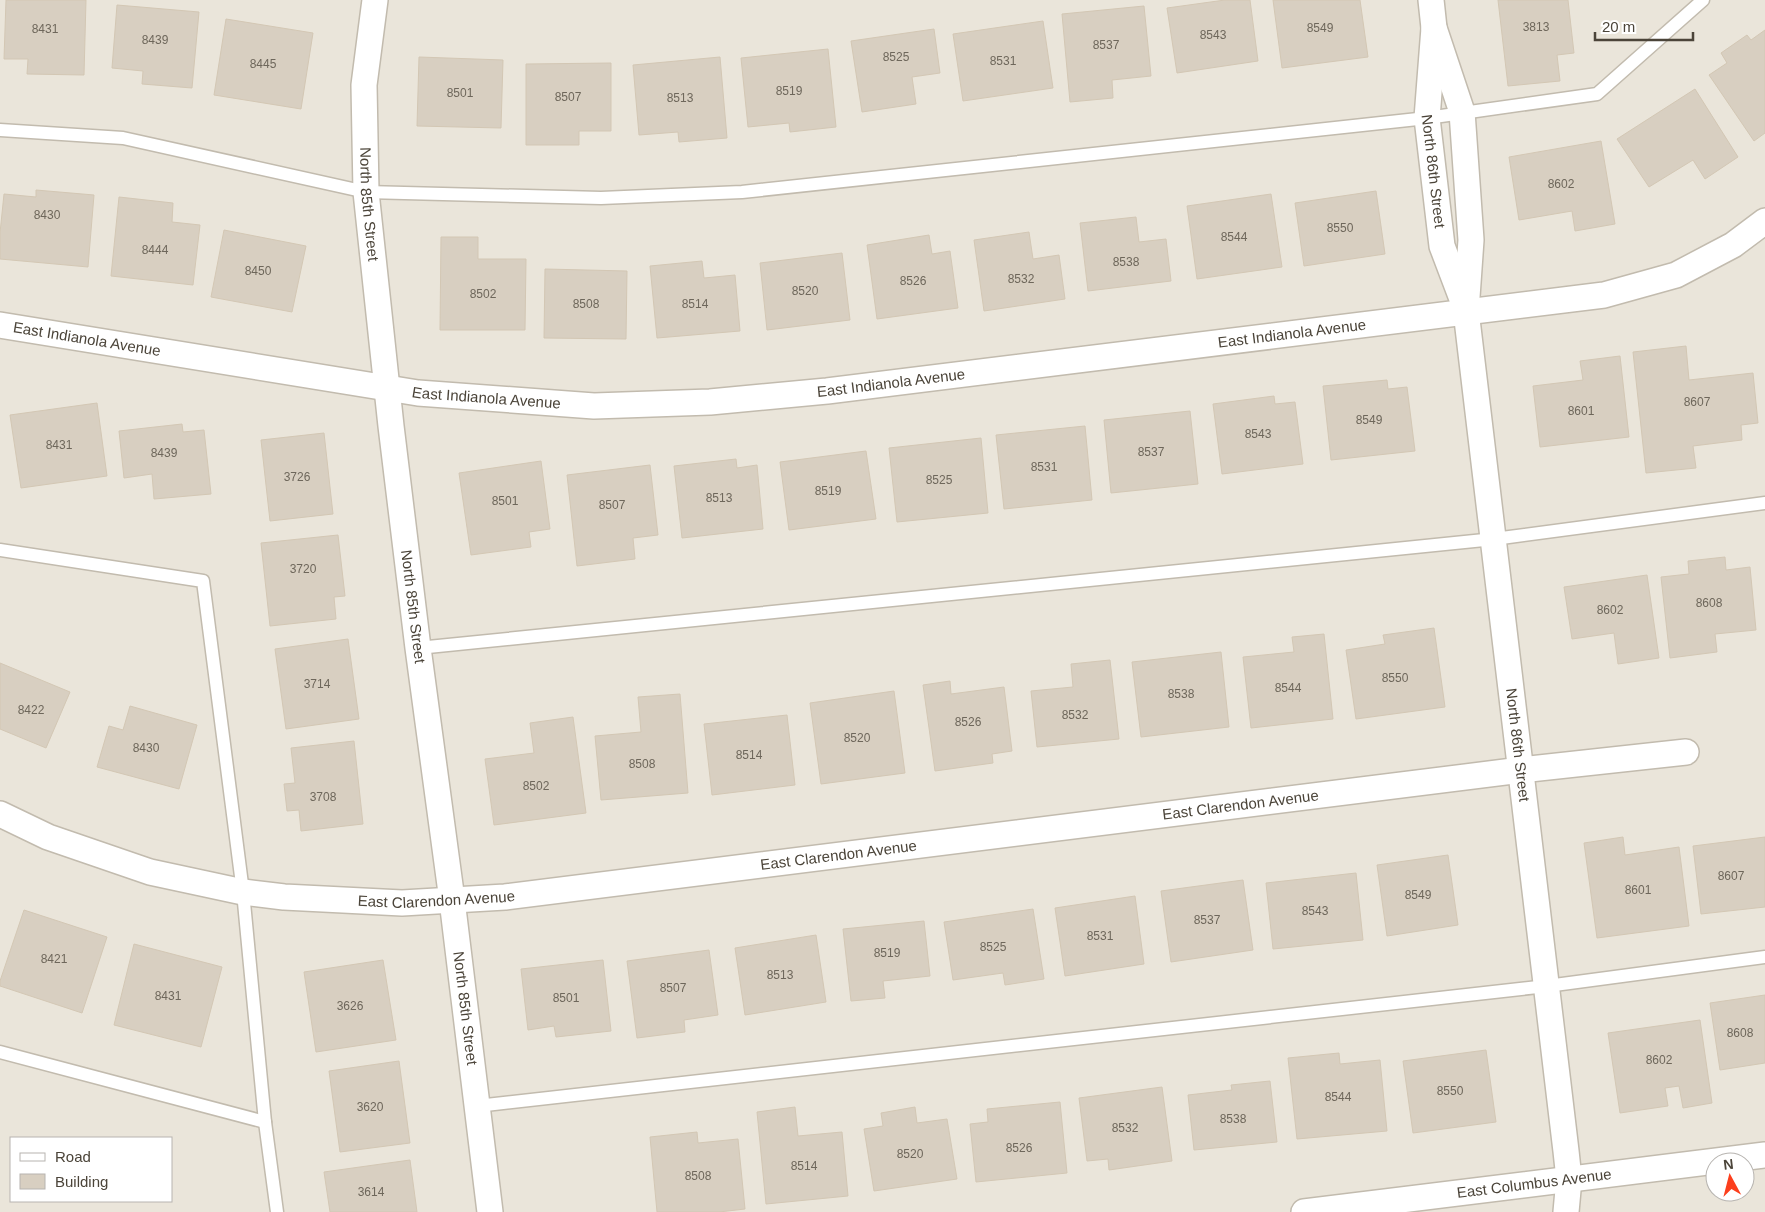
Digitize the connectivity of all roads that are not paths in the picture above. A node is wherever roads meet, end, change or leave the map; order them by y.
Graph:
1 (375, 0) edge
2 (1430, 0) edge
3 (1703, 0) edge
4 (1434, 28) junction
5 (1462, 112) junction
6 (1427, 118) junction
7 (0, 130) edge
8 (366, 192) junction
9 (1765, 221) edge
10 (1466, 311) junction
11 (0, 325) edge
12 (387, 389) junction
13 (1765, 503) edge
14 (1494, 539) junction
15 (0, 550) edge
16 (418, 648) junction
17 (1686, 752) dead end
18 (1521, 770) junction
19 (0, 814) edge
20 (243, 892) junction
21 (452, 900) junction
22 (1765, 957) edge
23 (1548, 986) junction
24 (0, 1052) edge
25 (477, 1106) junction
26 (265, 1122) junction
27 (1765, 1156) edge
28 (1569, 1179) junction
29 (277, 1212) edge
30 (490, 1212) edge
31 (1304, 1212) edge
32 (1566, 1212) edge
33 (1583, 1212) edge

1 - 8 street, North 85th Street
2 - 4 street, North 86th Street
3 - 5 lane
4 - 5 street, North 86th Street
4 - 6 street, North 86th Street
5 - 6 lane
5 - 10 street, North 86th Street
6 - 8 lane
6 - 10 street, North 86th Street
7 - 8 lane
8 - 12 street, North 85th Street
9 - 10 street, East Indianola Avenue
10 - 12 street, East Indianola Avenue
10 - 14 street, North 86th Street
11 - 12 street, East Indianola Avenue
12 - 16 street, North 85th Street
13 - 14 lane
14 - 16 lane
14 - 18 street, North 86th Street
15 - 20 lane
16 - 21 street, North 85th Street
17 - 18 street, East Clarendon Avenue
18 - 21 street, East Clarendon Avenue
18 - 23 street, North 86th Street
19 - 20 street, East Clarendon Avenue
20 - 21 street, East Clarendon Avenue
20 - 26 lane
21 - 25 street, North 85th Street
22 - 23 lane
23 - 25 lane
23 - 28 street, North 86th Street
24 - 26 lane
25 - 30 street, North 85th Street
26 - 29 lane
27 - 28 street, East Columbus Avenue
28 - 31 street, East Columbus Avenue
28 - 32 street, North 86th Street
28 - 33 street, North 86th Street

